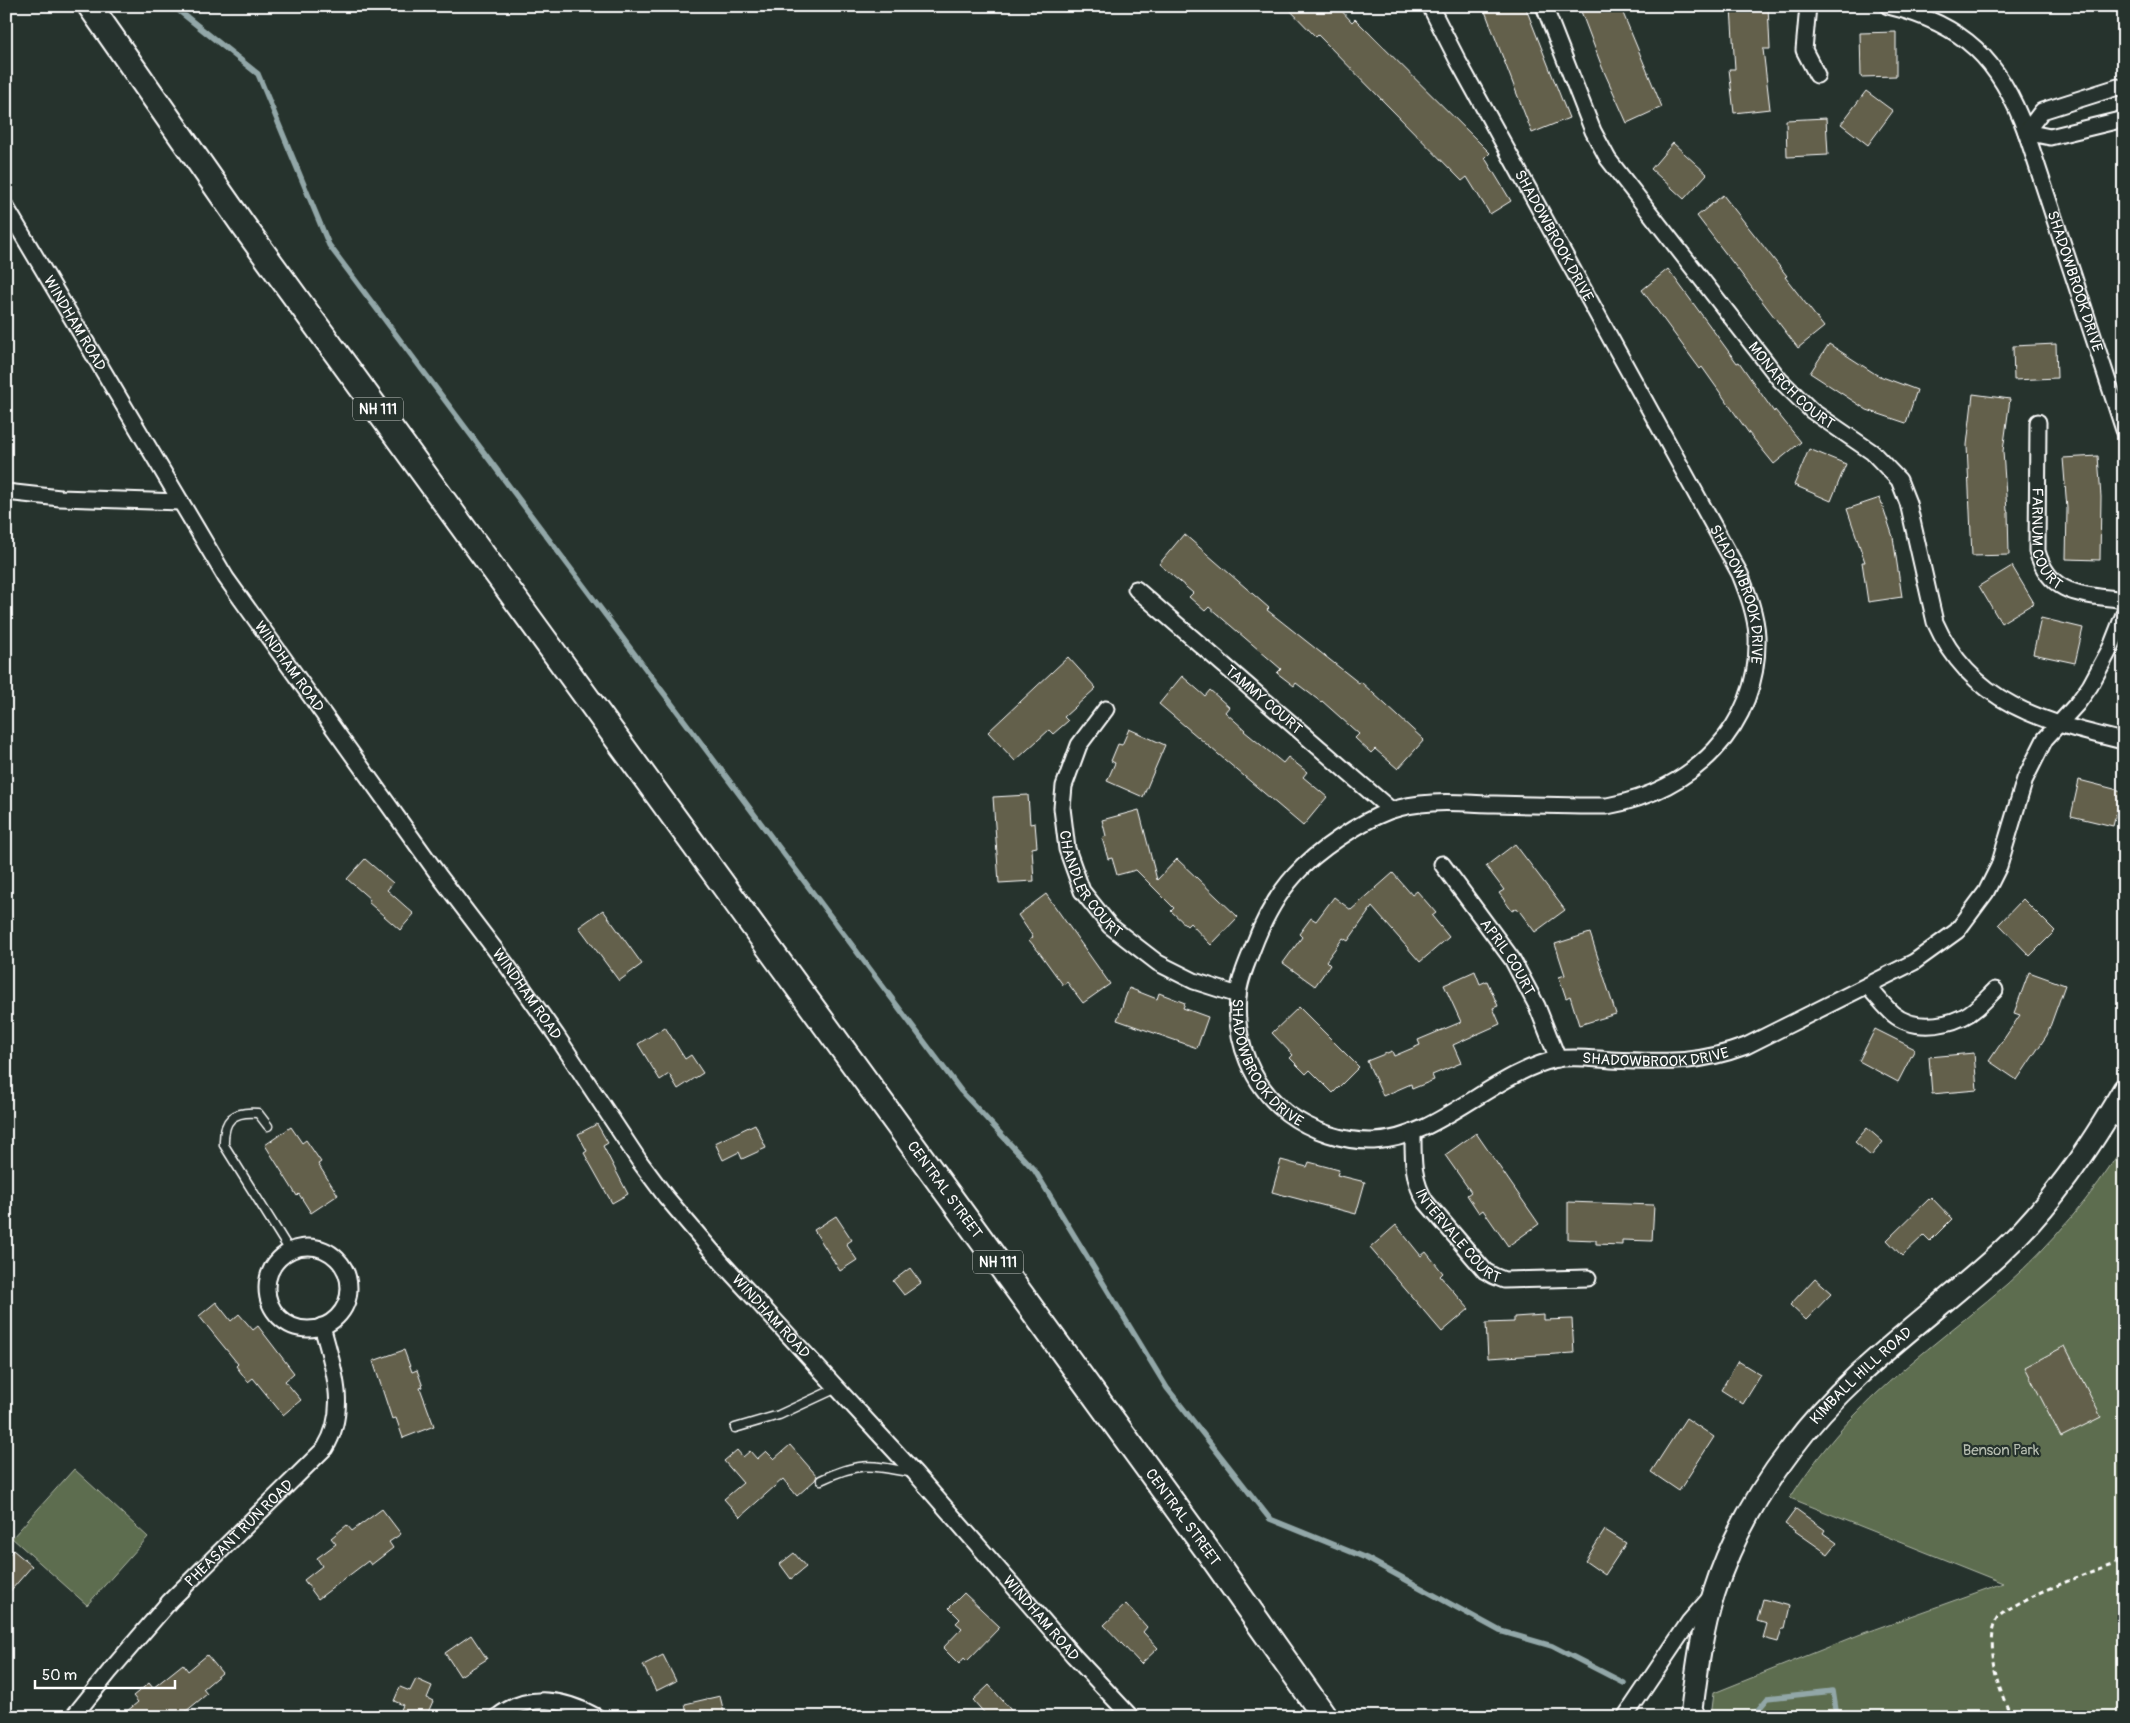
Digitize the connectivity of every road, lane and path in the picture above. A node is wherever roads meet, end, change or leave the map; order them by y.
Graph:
1 (90, 6) edge
2 (1430, 6) edge
3 (1544, 6) edge
4 (1808, 6) edge
5 (1888, 6) edge
6 (1817, 75) dead end
7 (2124, 89) edge
8 (2124, 119) edge
9 (2026, 132) junction
10 (6, 208) edge
11 (2038, 422) dead end
12 (2124, 430) edge
13 (6, 492) edge
14 (181, 502) junction
15 (1136, 590) dead end
16 (2124, 600) edge
17 (2124, 614) edge
18 (1106, 709) dead end
19 (2057, 725) junction
20 (2124, 739) edge
21 (1391, 810) junction
22 (1442, 864) dead end
23 (1868, 986) junction
24 (1995, 990) dead end
25 (1238, 995) junction
26 (1558, 1059) junction
27 (2124, 1089) edge
28 (2116, 1121) edge
29 (268, 1126) dead end
30 (1413, 1132) junction
31 (290, 1252) junction
32 (1588, 1278) dead end
33 (322, 1326) junction
34 (836, 1388) junction
35 (735, 1428) dead end
36 (915, 1474) junction
37 (821, 1480) dead end
38 (2124, 1560) edge
39 (1714, 1593) junction
40 (73, 1717) edge
41 (497, 1717) edge
42 (597, 1717) edge
43 (1131, 1717) edge
44 (1325, 1717) edge
45 (1625, 1717) edge
46 (1690, 1717) edge
47 (2012, 1717) edge

1 - 44 main road, CENTRAL STREET / NH 111
2 - 21 street, SHADOWBROOK DRIVE
3 - 19 street, MONARCH COURT
4 - 6 street
5 - 9 street, SHADOWBROOK DRIVE
7 - 9 street
8 - 9 street
9 - 12 street, SHADOWBROOK DRIVE
10 - 14 street, WINDHAM ROAD
11 - 16 street, FARNUM COURT
13 - 14 street
14 - 34 street, WINDHAM ROAD
15 - 21 street, TAMMY COURT
17 - 19 street, SHADOWBROOK DRIVE
18 - 25 street, CHANDLER COURT
19 - 20 street, MONARCH COURT
19 - 23 street, SHADOWBROOK DRIVE
21 - 25 street, SHADOWBROOK DRIVE
22 - 26 street, APRIL COURT
23 - 24 street
23 - 26 street, SHADOWBROOK DRIVE
25 - 30 street, SHADOWBROOK DRIVE
26 - 30 street, SHADOWBROOK DRIVE
27 - 28 street, KIMBALL HILL ROAD
28 - 39 street, KIMBALL HILL ROAD
29 - 31 lane
30 - 32 street, INTERVALE COURT
31 - 33 street
31 - 33 street
33 - 40 street, PHEASANT RUN ROAD
34 - 35 lane
34 - 36 street, WINDHAM ROAD
36 - 37 lane
36 - 43 street, WINDHAM ROAD
38 - 47 path
39 - 45 street
39 - 46 street, KIMBALL HILL ROAD
41 - 42 street

